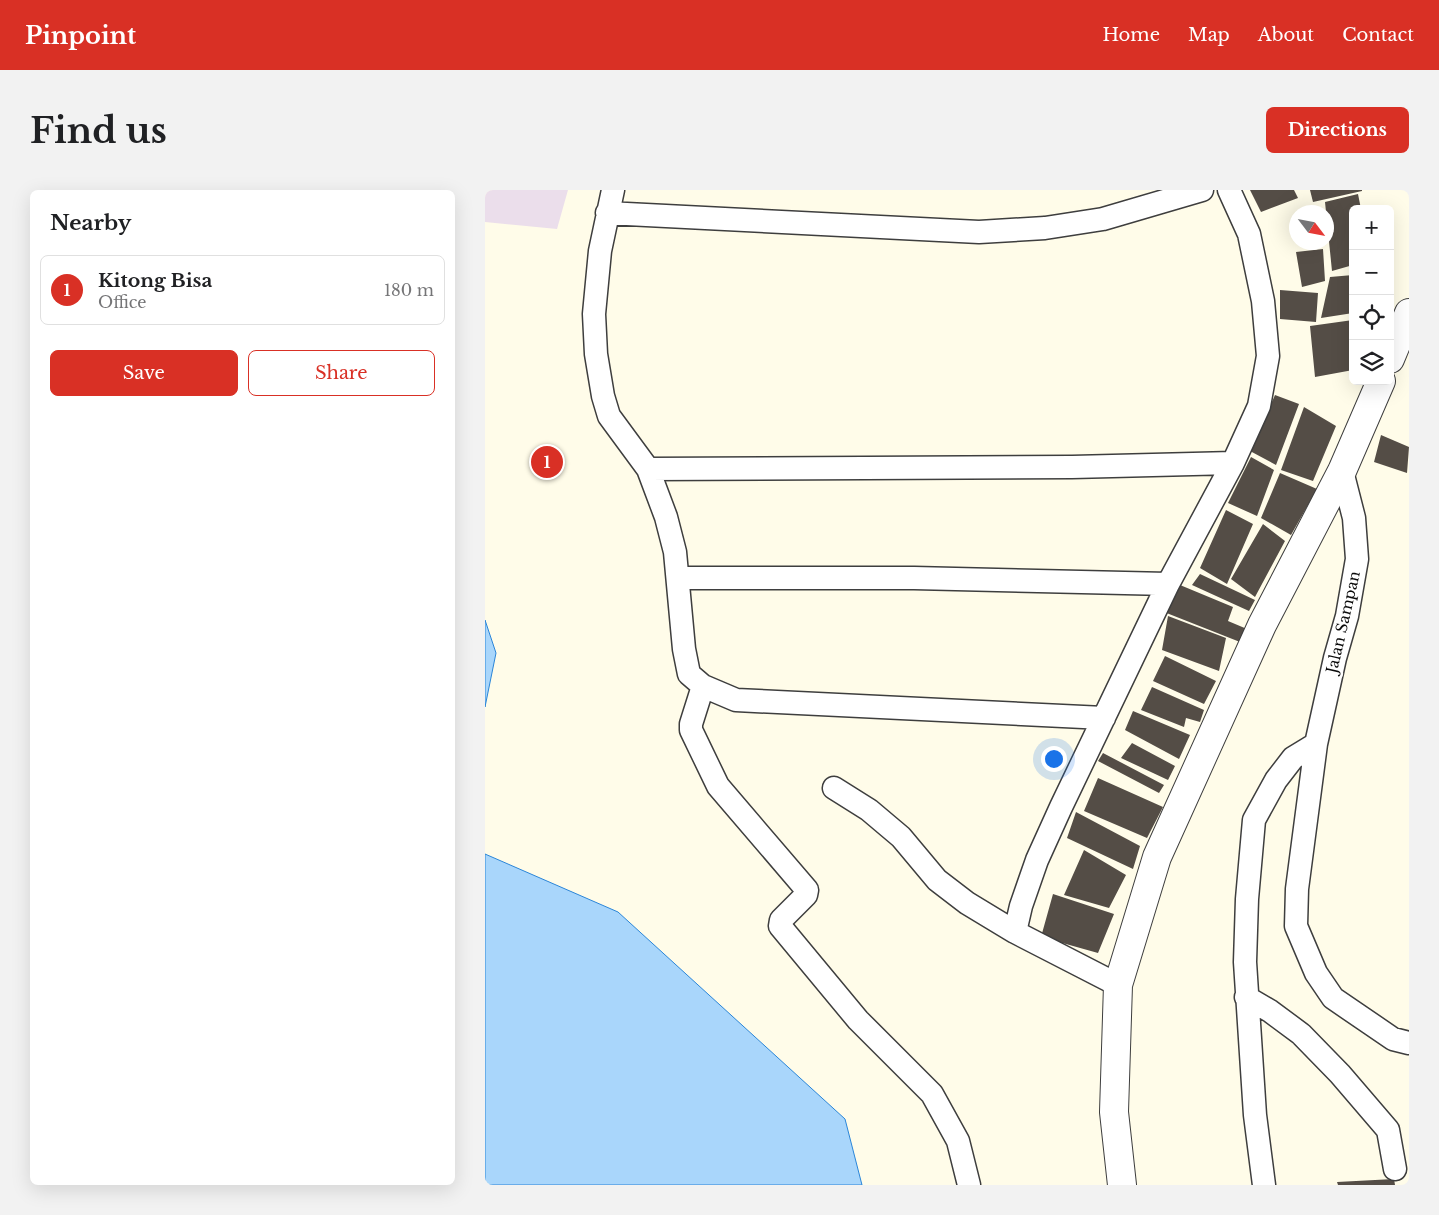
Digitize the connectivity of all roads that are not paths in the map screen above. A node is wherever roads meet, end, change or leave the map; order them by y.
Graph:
1 (613, 190) edge
2 (1202, 190) edge
3 (1229, 190) edge
4 (607, 213) junction
5 (1409, 314) edge
6 (1394, 350) edge
7 (1379, 385) edge
8 (1233, 463) junction
9 (648, 470) junction
10 (1343, 471) junction
11 (679, 578) junction
12 (1168, 584) junction
13 (703, 686) junction
14 (1104, 718) junction
15 (1316, 744) junction
16 (834, 788) dead end
17 (1015, 932) junction
18 (1118, 985) junction
19 (1246, 997) junction
20 (1409, 1043) edge
21 (1395, 1169) dead end
22 (969, 1185) edge
23 (1122, 1185) edge
24 (1264, 1185) edge

1 - 4 street
2 - 4 street
3 - 8 street
4 - 9 street
5 - 6 street
7 - 10 street
8 - 9 street
8 - 12 street
9 - 11 street
10 - 15 street, Jalan Sampan
10 - 18 street
11 - 12 street
11 - 13 street
12 - 14 street
13 - 14 street
13 - 22 street
14 - 17 street
15 - 19 street
15 - 20 street, Jalan Sampan
16 - 17 street
17 - 18 street
18 - 23 street
19 - 21 street
19 - 24 street

